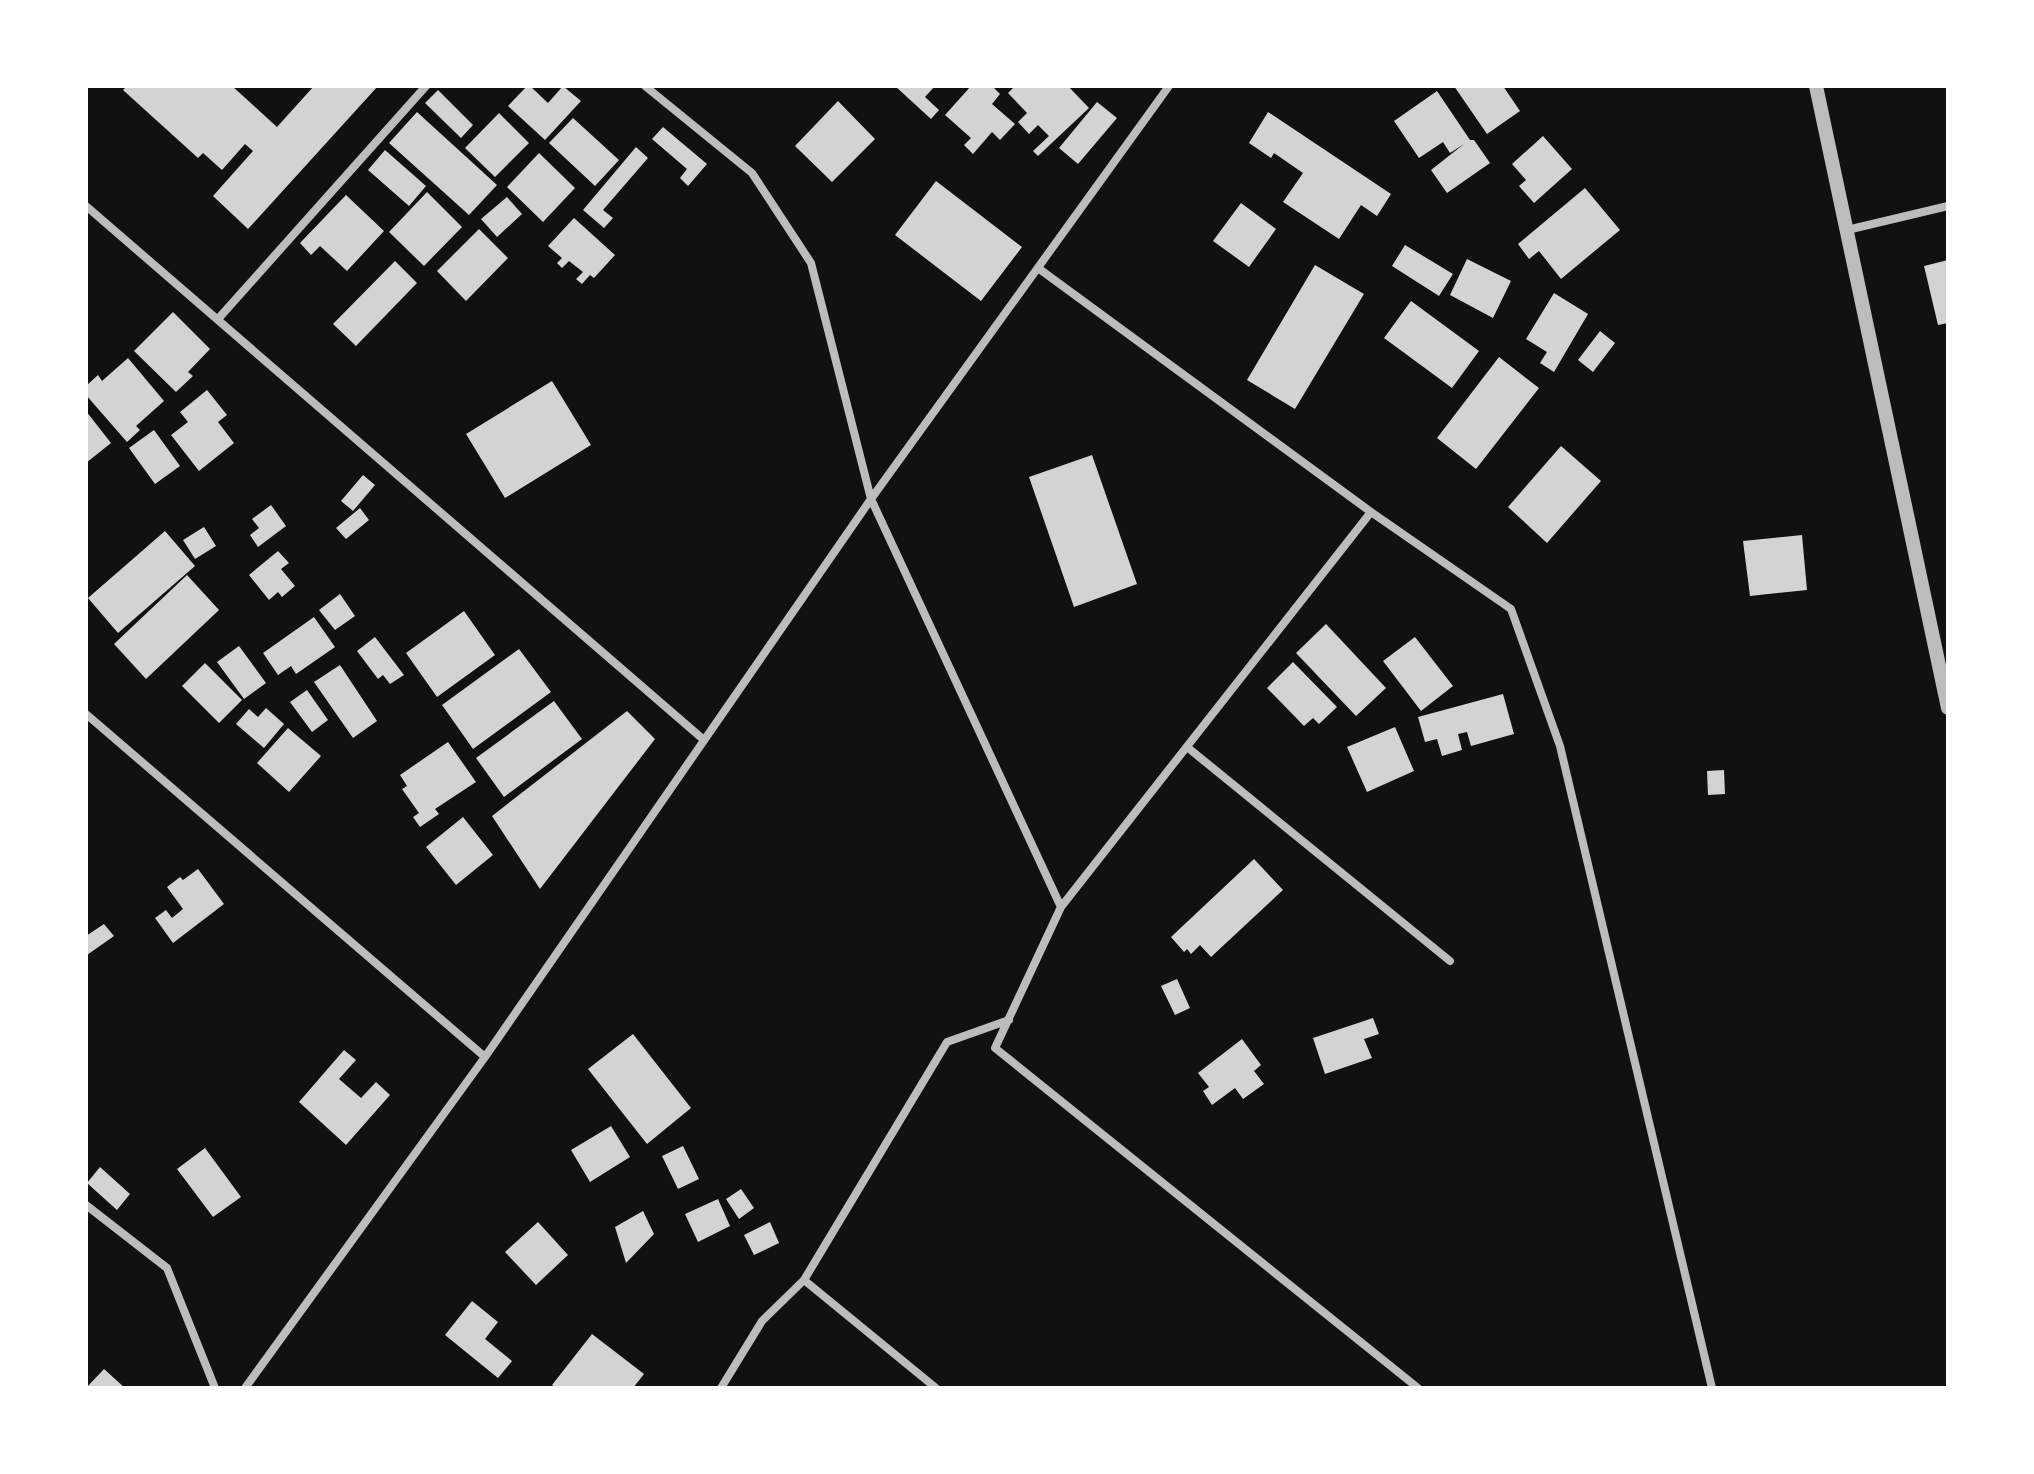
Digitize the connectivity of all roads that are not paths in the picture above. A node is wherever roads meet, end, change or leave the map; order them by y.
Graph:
1 (426, 86) edge
2 (645, 86) edge
3 (1169, 86) edge
4 (1816, 86) edge
5 (86, 206) edge
6 (1948, 206) edge
7 (1847, 230) junction
8 (1038, 268) junction
9 (218, 319) junction
10 (871, 499) junction
11 (1371, 512) junction
12 (1948, 708) edge
13 (86, 714) edge
14 (704, 740) junction
15 (1187, 747) junction
16 (1061, 907) junction
17 (1450, 961) dead end
18 (1009, 1020) junction
19 (485, 1057) junction
20 (86, 1205) edge
21 (804, 1280) junction
22 (215, 1388) edge
23 (245, 1388) edge
24 (721, 1388) edge
25 (936, 1388) edge
26 (1418, 1388) edge
27 (1712, 1388) edge

1 - 9 street
2 - 10 street
3 - 8 street
4 - 7 street
5 - 9 street
6 - 7 street
7 - 12 street
8 - 10 street
8 - 11 street
9 - 14 street
10 - 14 street
10 - 16 street
11 - 15 street
11 - 27 street
13 - 19 street
14 - 19 street
15 - 16 street
15 - 17 street
16 - 18 street
18 - 21 street
18 - 26 street
19 - 23 street
20 - 22 street
21 - 24 street
21 - 25 street

